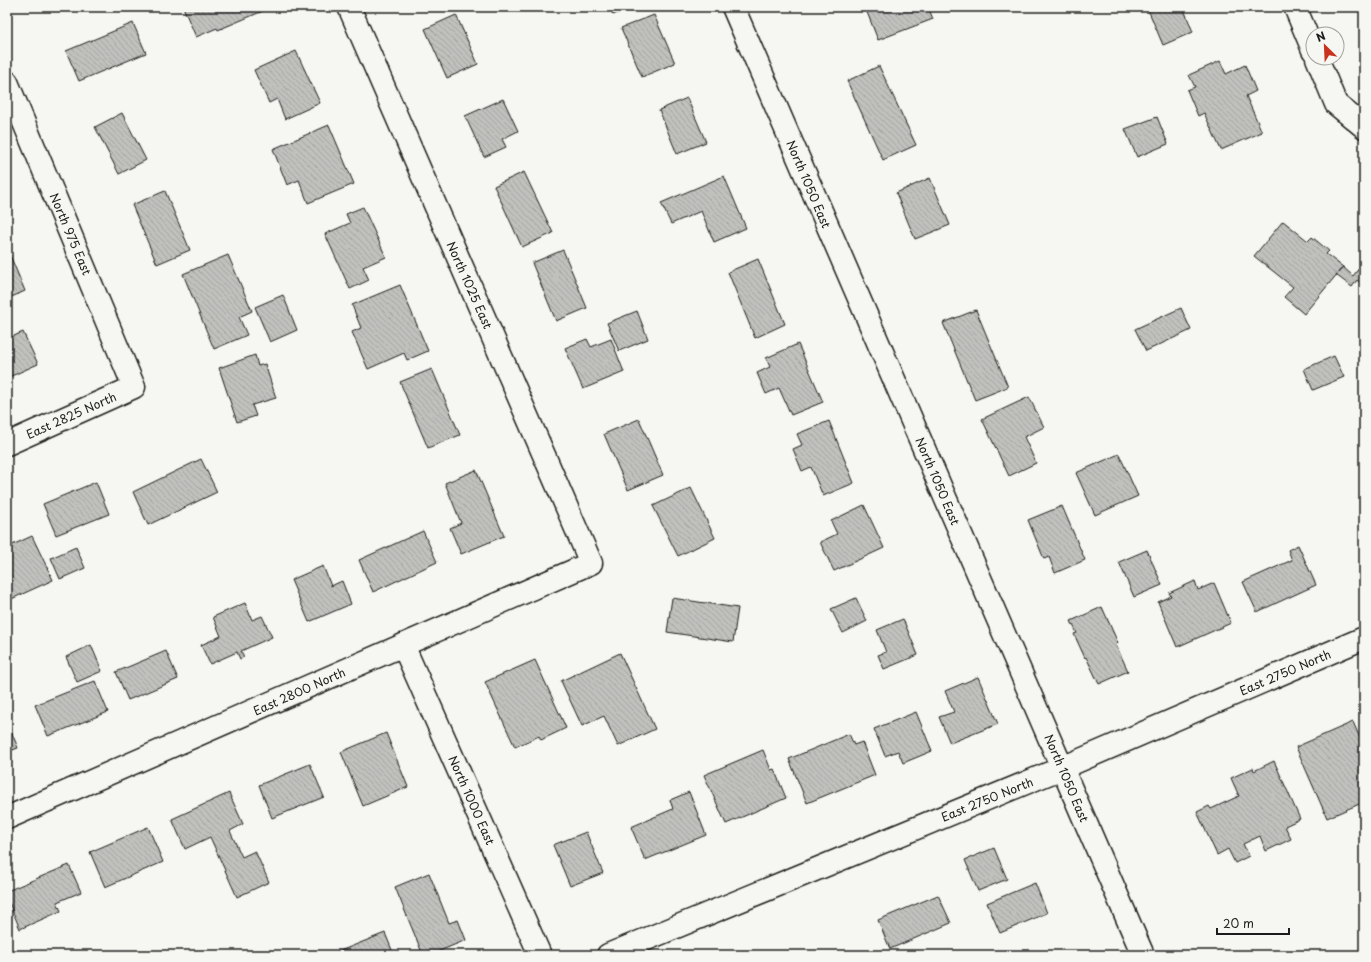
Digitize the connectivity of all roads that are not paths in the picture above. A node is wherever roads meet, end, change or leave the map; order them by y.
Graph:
1 (349, 7) edge
2 (733, 7) edge
3 (1295, 7) edge
4 (1305, 31) edge
5 (1320, 66) edge
6 (7, 82) edge
7 (1364, 127) edge
8 (134, 387) joint
9 (7, 444) edge
10 (592, 563) joint
11 (1364, 638) edge
12 (403, 645) junction
13 (1062, 768) junction
14 (7, 818) edge
15 (540, 955) edge
16 (608, 955) edge
17 (1143, 955) edge

1 - 10 street, North 1025 East
2 - 13 street, North 1050 East
3 - 4 street
5 - 7 street
6 - 8 street, North 975 East
8 - 9 street, East 2825 North
10 - 12 street, East 2800 North
11 - 13 street, East 2750 North
12 - 14 street, East 2800 North
12 - 15 street, North 1000 East
13 - 16 street, East 2750 North
13 - 17 street, North 1050 East

